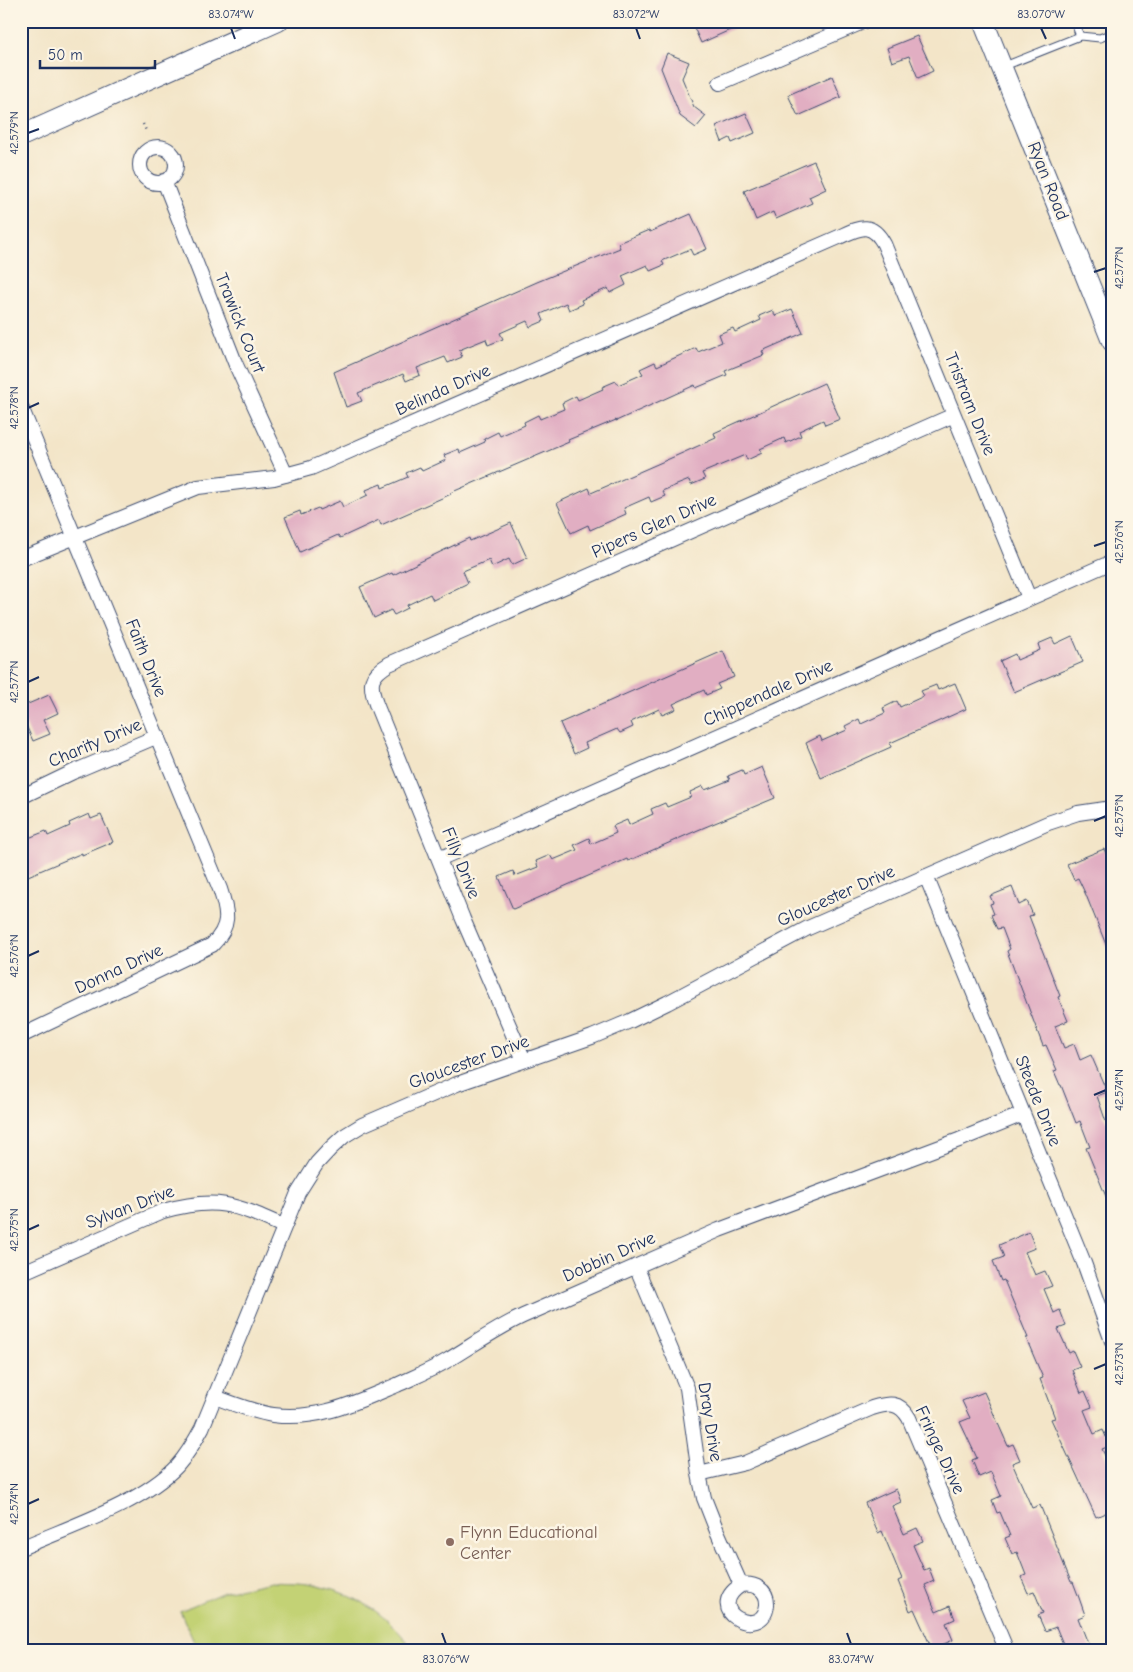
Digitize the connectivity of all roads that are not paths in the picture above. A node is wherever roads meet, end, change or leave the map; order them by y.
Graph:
1 (278, 21) edge
2 (865, 21) edge
3 (983, 21) edge
4 (1074, 21) edge
5 (1112, 33) edge
6 (1080, 36) junction
7 (1002, 67) junction
8 (720, 84) dead end
9 (21, 136) edge
10 (164, 182) dead end
11 (871, 228) joint
12 (1112, 341) edge
13 (21, 407) edge
14 (954, 415) junction
15 (286, 475) junction
16 (75, 536) junction
17 (21, 559) edge
18 (1112, 562) edge
19 (1029, 598) junction
20 (373, 678) joint
21 (158, 736) junction
22 (21, 797) edge
23 (1112, 808) edge
24 (439, 859) junction
25 (926, 876) junction
26 (226, 926) joint
27 (21, 1036) edge
28 (524, 1060) junction
29 (1023, 1114) junction
30 (283, 1226) junction
31 (636, 1266) junction
32 (21, 1273) edge
33 (1112, 1341) edge
34 (215, 1397) junction
35 (699, 1474) junction
36 (21, 1548) edge
37 (740, 1585) dead end
38 (1007, 1651) edge

1 - 9 main road
2 - 8 street
3 - 7 main road, Ryan Road
4 - 6 lane
5 - 6 lane
6 - 7 lane
7 - 12 main road, Ryan Road
10 - 15 street, Trawick Court
11 - 14 street, Tristram Drive
11 - 15 street, Belinda Drive
13 - 16 street, Faith Drive
14 - 19 street, Tristram Drive
14 - 20 street, Pipers Glen Drive
15 - 16 street, Belinda Drive
16 - 17 street, Belinda Drive
16 - 21 street, Faith Drive
18 - 19 street, Chippendale Drive
19 - 24 street, Chippendale Drive
20 - 24 street, Filly Drive
21 - 22 street, Charity Drive
21 - 26 street, Faith Drive
23 - 25 street, Gloucester Drive
24 - 28 street, Filly Drive
25 - 28 street, Gloucester Drive
25 - 29 street, Steede Drive
26 - 27 street, Donna Drive
28 - 30 street, Gloucester Drive
29 - 31 street, Dobbin Drive
29 - 33 street, Steede Drive
30 - 32 street, Sylvan Drive
30 - 34 street, Gloucester Drive
31 - 34 street, Dobbin Drive
31 - 35 street, Dray Drive
34 - 36 street, Gloucester Drive
35 - 37 street, Dray Drive
35 - 38 street, Fringe Drive

